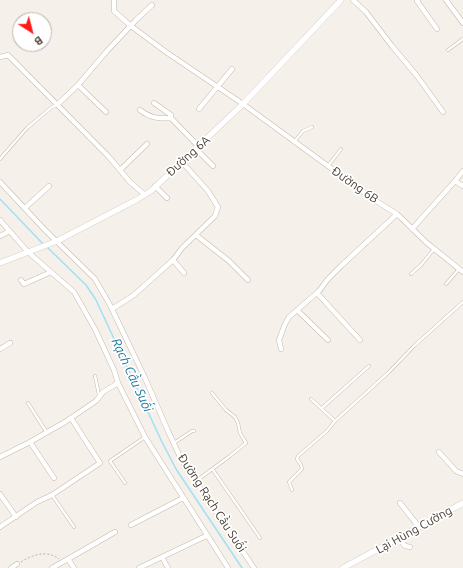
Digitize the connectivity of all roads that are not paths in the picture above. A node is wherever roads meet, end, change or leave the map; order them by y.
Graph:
1 (114, 0) edge
2 (341, 0) edge
3 (354, 0) edge
4 (418, 0) edge
5 (446, 0) edge
6 (152, 6) dead end
7 (463, 23) edge
8 (130, 26) junction
9 (437, 29) dead end
10 (463, 39) edge
11 (448, 50) dead end
12 (0, 57) edge
13 (232, 69) dead end
14 (78, 85) junction
15 (216, 88) junction
16 (154, 103) dead end
17 (58, 104) junction
18 (243, 104) junction
19 (199, 108) dead end
20 (140, 110) dead end
21 (106, 112) dead end
22 (443, 112) dead end
23 (171, 118) junction
24 (312, 127) dead end
25 (294, 142) junction
26 (147, 144) dead end
27 (198, 148) junction
28 (341, 149) dead end
29 (0, 159) edge
30 (182, 162) junction
31 (213, 166) dead end
32 (328, 166) junction
33 (120, 170) junction
34 (463, 171) edge
35 (455, 181) junction
36 (0, 182) edge
37 (48, 186) dead end
38 (155, 186) junction
39 (463, 186) edge
40 (145, 195) junction
41 (167, 198) dead end
42 (25, 208) junction
43 (397, 214) junction
44 (0, 220) edge
45 (412, 229) junction
46 (10, 231) junction
47 (196, 235) junction
48 (0, 236) edge
49 (56, 242) junction
50 (434, 249) junction
51 (30, 251) junction
52 (173, 260) junction
53 (0, 263) edge
54 (461, 270) edge
55 (51, 272) junction
56 (184, 273) dead end
57 (411, 274) dead end
58 (21, 280) dead end
59 (248, 280) dead end
60 (446, 284) dead end
61 (317, 293) junction
62 (463, 302) edge
63 (112, 309) junction
64 (297, 310) junction
65 (328, 340) dead end
66 (360, 340) dead end
67 (10, 343) dead end
68 (0, 349) edge
69 (281, 349) dead end
70 (369, 366) dead end
71 (95, 376) dead end
72 (118, 383) junction
73 (212, 392) dead end
74 (100, 396) junction
75 (312, 398) dead end
76 (28, 403) dead end
77 (322, 408) junction
78 (71, 418) junction
79 (335, 421) junction
80 (194, 431) dead end
81 (47, 433) junction
82 (145, 437) junction
83 (30, 442) junction
84 (174, 443) junction
85 (439, 452) dead end
86 (0, 457) edge
87 (212, 469) junction
88 (463, 474) edge
89 (54, 478) dead end
90 (196, 481) junction
91 (125, 483) dead end
92 (292, 490) dead end
93 (0, 494) edge
94 (52, 495) junction
95 (183, 498) junction
96 (400, 503) dead end
97 (463, 503) edge
98 (16, 517) junction
99 (131, 525) dead end
100 (74, 526) dead end
101 (0, 527) edge
102 (419, 527) junction
103 (115, 532) dead end
104 (206, 536) junction
105 (260, 538) dead end
106 (398, 538) junction
107 (410, 547) dead end
108 (162, 557) junction
109 (68, 559) junction
110 (17, 564) road end
111 (11, 568) edge
112 (52, 568) edge
113 (74, 568) edge
114 (139, 568) edge
115 (168, 568) edge
116 (228, 568) edge
117 (254, 568) edge
118 (343, 568) edge

1 - 8 street, Đường 6B
2 - 18 street, Đường 6A
3 - 22 street
4 - 9 street
5 - 7 street
6 - 8 street
8 - 14 street
8 - 15 street, Đường 6B
10 - 11 lane
12 - 17 street
13 - 15 street
14 - 17 street
14 - 21 street
15 - 18 street, Đường 6B
15 - 19 street
16 - 23 street
17 - 29 lane
17 - 33 street
18 - 25 street, Đường 6B
18 - 27 street, Đường 6A
20 - 23 street
23 - 27 street
24 - 25 lane
25 - 32 street, Đường 6B
26 - 33 street
27 - 30 street, Đường 6A
27 - 31 street
28 - 32 lane
30 - 38 street, Đường 6A
30 - 47 street
32 - 43 street, Đường 6B
33 - 40 street
34 - 35 street
35 - 39 street
35 - 45 street
36 - 42 street, Đường Rạch Cầu Suối
37 - 42 street
38 - 40 street, Đường 6A
38 - 41 street
40 - 49 street, Đường 6A
42 - 49 street, Đường Rạch Cầu Suối
43 - 45 street, Đường 6B
43 - 61 street
44 - 46 street
45 - 50 street, Đường 6B
46 - 48 street
46 - 51 street
47 - 52 street
47 - 59 street
49 - 51 street, Đường 6A
49 - 63 street, Đường Rạch Cầu Suối
50 - 54 street, Đường 6B
50 - 57 lane
51 - 53 street, Đường 6A
51 - 55 street
52 - 56 street
52 - 63 street
54 - 60 lane
55 - 58 street
55 - 72 street
61 - 64 street
61 - 66 street
62 - 79 lane
63 - 84 street, Đường Rạch Cầu Suối
64 - 65 street
64 - 69 street
67 - 68 street
70 - 77 lane
71 - 74 lane
72 - 74 street
72 - 82 street
73 - 87 lane
74 - 78 street
75 - 77 lane
76 - 81 lane
77 - 79 lane
78 - 81 street
78 - 94 street
79 - 92 lane
80 - 84 lane
81 - 83 street
82 - 91 lane
82 - 95 street
83 - 86 street
83 - 89 street
84 - 90 street, Đường Rạch Cầu Suối
85 - 88 street
87 - 90 lane
87 - 105 lane
90 - 117 street, Đường Rạch Cầu Suối
93 - 98 street
94 - 98 street
94 - 100 lane
95 - 99 street
95 - 104 street
96 - 102 street
97 - 102 street, Lại Hùng Cường
98 - 101 street
102 - 106 street, Lại Hùng Cường
103 - 109 street
104 - 108 street
104 - 116 street
106 - 107 street
106 - 118 street, Lại Hùng Cường
108 - 114 street
108 - 115 street
109 - 112 street
109 - 113 street
110 - 111 street

